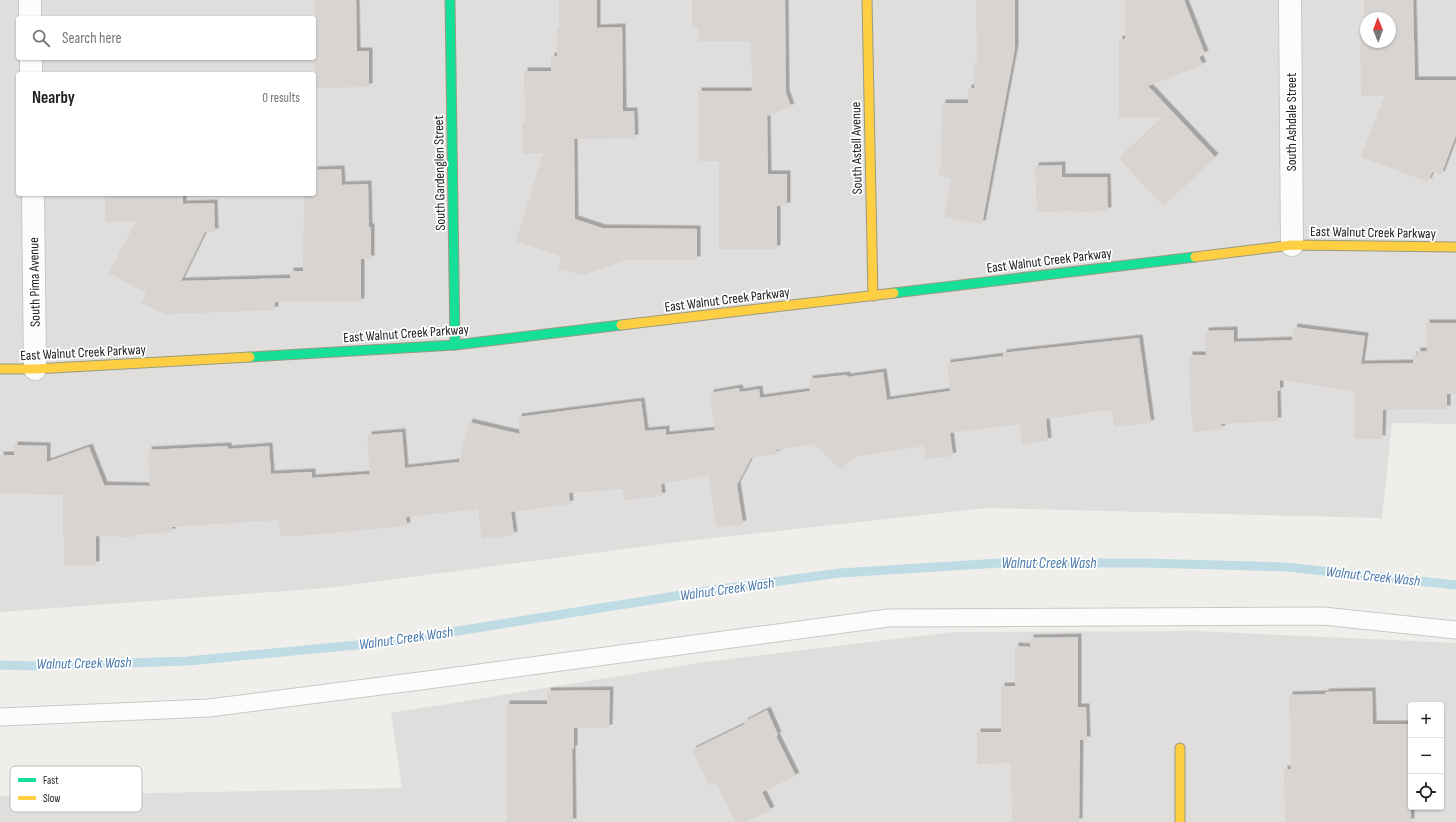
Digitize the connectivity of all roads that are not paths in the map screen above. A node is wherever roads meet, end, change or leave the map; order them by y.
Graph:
1 (30, 0) edge
2 (450, 0) edge
3 (867, 0) edge
4 (1290, 0) edge
5 (30, 16) edge
6 (31, 60) edge
7 (31, 72) edge
8 (33, 196) edge
9 (1292, 245) junction
10 (1456, 247) edge
11 (873, 296) junction
12 (455, 345) junction
13 (0, 369) edge
14 (35, 369) junction
15 (1456, 630) edge
16 (0, 717) edge
17 (1180, 748) dead end
18 (1180, 822) edge

1 - 5 street
2 - 12 street, South Gardenglen Street
3 - 11 street, South Astell Avenue
4 - 9 street, South Ashdale Street
6 - 7 street
8 - 14 street, South Pima Avenue
9 - 10 street, East Walnut Creek Parkway
9 - 11 street, East Walnut Creek Parkway
11 - 12 street, East Walnut Creek Parkway
12 - 14 street, East Walnut Creek Parkway
13 - 14 street, East Walnut Creek Parkway
15 - 16 lane
17 - 18 street

